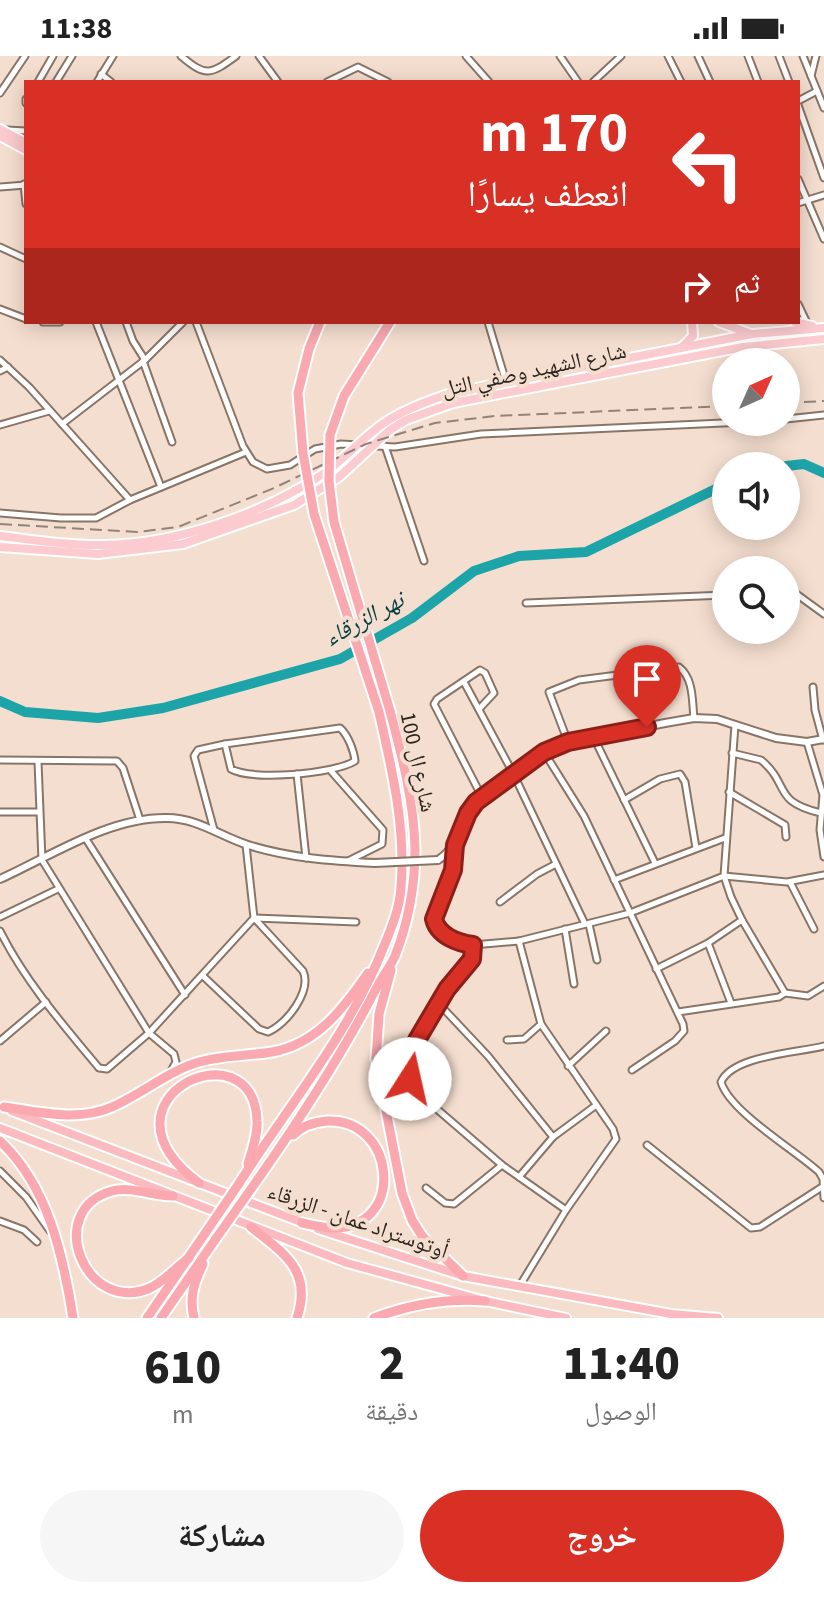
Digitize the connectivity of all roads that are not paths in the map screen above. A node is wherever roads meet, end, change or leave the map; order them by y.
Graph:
1 (25, 56) edge
2 (53, 56) edge
3 (72, 56) edge
4 (113, 56) edge
5 (181, 56) edge
6 (236, 56) edge
7 (259, 56) edge
8 (466, 56) edge
9 (560, 56) edge
10 (621, 56) edge
11 (668, 56) edge
12 (698, 56) edge
13 (748, 56) edge
14 (779, 56) edge
15 (803, 56) edge
16 (816, 56) edge
17 (101, 74) junction
18 (811, 77) junction
19 (39, 80) edge
20 (57, 80) edge
21 (98, 80) edge
22 (108, 80) edge
23 (277, 80) edge
24 (331, 80) edge
25 (384, 80) edge
26 (487, 80) edge
27 (577, 80) edge
28 (595, 80) edge
29 (680, 80) edge
30 (709, 80) edge
31 (757, 80) edge
32 (788, 80) edge
33 (817, 91) junction
34 (0, 93) edge
35 (800, 102) edge
36 (824, 108) edge
37 (800, 109) edge
38 (24, 131) edge
39 (1, 132) edge
40 (24, 142) edge
41 (24, 149) edge
42 (824, 178) edge
43 (24, 184) edge
44 (800, 184) edge
45 (0, 187) edge
46 (824, 195) edge
47 (806, 200) junction
48 (800, 202) edge
49 (824, 239) edge
50 (0, 247) edge
51 (24, 258) edge
52 (800, 308) edge
53 (0, 309) edge
54 (24, 318) edge
55 (800, 323) edge
56 (97, 324) edge
57 (127, 324) edge
58 (181, 324) edge
59 (197, 324) edge
60 (319, 324) edge
61 (389, 324) edge
62 (489, 324) edge
63 (692, 324) edge
64 (724, 324) edge
65 (748, 324) edge
66 (808, 325) junction
67 (822, 328) edge
68 (752, 334) junction
69 (824, 339) edge
70 (770, 342) junction
71 (743, 347) junction
72 (678, 350) junction
73 (0, 360) edge
74 (144, 360) junction
75 (8, 367) junction
76 (0, 371) edge
77 (120, 378) junction
78 (506, 383) junction
79 (50, 411) junction
80 (824, 415) edge
81 (800, 418) edge
82 (62, 424) junction
83 (712, 424) edge
84 (0, 425) edge
85 (172, 442) dead end
86 (360, 443) junction
87 (371, 445) junction
88 (385, 446) junction
89 (246, 452) junction
90 (161, 487) junction
91 (130, 500) junction
92 (0, 513) edge
93 (0, 536) edge
94 (0, 547) edge
95 (424, 561) dead end
96 (712, 596) edge
97 (800, 597) edge
98 (526, 603) dead end
99 (824, 614) edge
100 (464, 682) junction
101 (813, 687) dead end
102 (480, 708) junction
103 (384, 712) junction
104 (694, 718) junction
105 (735, 724) junction
106 (594, 738) junction
107 (824, 740) edge
108 (568, 742) junction
109 (807, 742) junction
110 (225, 744) junction
111 (544, 752) junction
112 (732, 753) junction
113 (0, 760) edge
114 (38, 762) junction
115 (331, 771) junction
116 (513, 773) junction
117 (297, 774) junction
118 (729, 792) junction
119 (482, 797) junction
120 (624, 800) junction
121 (0, 812) edge
122 (39, 812) junction
123 (821, 813) junction
124 (140, 820) junction
125 (214, 830) junction
126 (726, 837) junction
127 (786, 837) dead end
128 (86, 839) junction
129 (246, 845) junction
130 (455, 845) junction
131 (696, 848) junction
132 (824, 857) edge
133 (306, 858) junction
134 (42, 860) junction
135 (347, 862) junction
136 (655, 863) junction
137 (556, 864) junction
138 (824, 875) edge
139 (724, 876) junction
140 (0, 879) edge
141 (614, 880) junction
142 (790, 882) junction
143 (58, 889) junction
144 (500, 902) dead end
145 (630, 913) junction
146 (0, 917) edge
147 (254, 918) junction
148 (742, 920) junction
149 (356, 922) dead end
150 (587, 924) junction
151 (565, 929) junction
152 (814, 929) dead end
153 (0, 931) edge
154 (519, 941) junction
155 (708, 943) junction
156 (3, 945) edge
157 (473, 945) junction
158 (380, 958) junction
159 (393, 960) junction
160 (597, 960) dead end
161 (656, 969) junction
162 (203, 976) junction
163 (574, 984) dead end
164 (824, 986) edge
165 (785, 993) junction
166 (185, 995) junction
167 (46, 1002) junction
168 (731, 1003) junction
169 (440, 1005) junction
170 (678, 1012) junction
171 (541, 1024) junction
172 (606, 1031) dead end
173 (149, 1033) junction
174 (1, 1037) edge
175 (507, 1040) dead end
176 (824, 1046) edge
177 (568, 1066) junction
178 (632, 1070) dead end
179 (169, 1075) junction
180 (2, 1106) edge
181 (595, 1106) junction
182 (0, 1128) edge
183 (553, 1137) junction
184 (0, 1141) edge
185 (282, 1145) junction
186 (647, 1145) dead end
187 (502, 1165) junction
188 (0, 1171) edge
189 (246, 1173) junction
190 (519, 1177) junction
191 (199, 1183) junction
192 (823, 1187) edge
193 (426, 1188) dead end
194 (173, 1196) junction
195 (824, 1198) edge
196 (566, 1210) junction
197 (0, 1221) edge
198 (302, 1223) junction
199 (251, 1227) junction
200 (55, 1238) junction
201 (37, 1242) dead end
202 (207, 1251) junction
203 (189, 1258) junction
204 (463, 1276) junction
205 (519, 1287) junction
206 (485, 1301) junction
207 (73, 1318) edge
208 (147, 1318) edge
209 (161, 1318) edge
210 (194, 1318) edge
211 (297, 1318) edge
212 (374, 1318) edge
213 (565, 1318) edge
214 (718, 1318) edge

1 - 34 street
2 - 19 street
3 - 20 street
4 - 17 street
5 - 6 street
7 - 23 street
8 - 26 street
9 - 27 street
10 - 28 street
11 - 29 street
12 - 30 street
13 - 31 street
14 - 32 street
15 - 18 street
16 - 18 street
17 - 21 street
17 - 22 street
18 - 33 street
24 - 25 street
33 - 35 street
33 - 36 street
37 - 42 street
38 - 39 street
39 - 40 main road
39 - 41 main road
43 - 45 street
44 - 47 street
46 - 47 street
47 - 48 street
47 - 49 street
50 - 51 street
52 - 66 street
53 - 54 street
55 - 66 main road
56 - 77 street
57 - 74 street
58 - 74 street
59 - 89 street
60 - 103 highway, شارع ال 100, bridge
61 - 103 highway, شارع ال 100, bridge
62 - 78 street
63 - 72 main road
64 - 68 main road
65 - 68 main road
66 - 67 main road
67 - 68 main road, شارع الشهيد وصفي التل
68 - 70 main road
68 - 71 main road
68 - 72 main road, شارع الشهيد وصفي التل
69 - 70 main road, شارع الشهيد وصفي التل
70 - 71 main road, شارع الشهيد وصفي التل
71 - 87 main road, شارع الشهيد وصفي التل
72 - 78 main road, شارع الشهيد وصفي التل
73 - 75 street
74 - 77 street
74 - 85 street
75 - 76 street
75 - 79 street
77 - 82 street
77 - 90 street
78 - 86 main road, شارع الشهيد وصفي التل
79 - 82 street
79 - 84 street
80 - 81 street
82 - 91 street
83 - 88 street
86 - 87 street
86 - 89 street
86 - 93 main road, شارع الشهيد وصفي التل
87 - 88 street
87 - 94 main road, شارع الشهيد وصفي التل
88 - 95 street
89 - 90 street
90 - 91 street
91 - 92 street
96 - 98 street
97 - 99 street
100 - 102 street
100 - 102 street
100 - 119 street
101 - 107 street
102 - 116 street
103 - 158 highway, شارع ال 100
103 - 159 highway, شارع ال 100
104 - 105 street
104 - 106 street
104 - 108 street
105 - 109 street
105 - 112 street
106 - 108 street
106 - 120 street
107 - 109 street
108 - 111 street
109 - 123 street
110 - 115 street
110 - 117 street
110 - 125 street
111 - 116 street
111 - 141 street
112 - 118 street
112 - 123 street
113 - 114 street
114 - 122 street
114 - 124 street
115 - 117 street
115 - 135 street
116 - 119 street
116 - 137 street
117 - 133 street
118 - 126 street
118 - 127 street
119 - 130 street
120 - 131 street
120 - 136 street
121 - 122 street
122 - 134 street
123 - 132 street
124 - 125 street
124 - 128 street
125 - 129 street
126 - 131 street
126 - 139 street
128 - 134 street
128 - 166 street
129 - 133 street
129 - 147 street
130 - 135 street, bridge
130 - 157 street
131 - 136 street
133 - 135 street
134 - 140 street
134 - 143 street
136 - 141 street
137 - 144 street
137 - 150 street
138 - 142 street
139 - 142 street
139 - 145 street
139 - 148 street
141 - 145 street
142 - 152 street
143 - 146 street
143 - 173 street
145 - 150 street
145 - 161 street
147 - 149 street
147 - 162 street
147 - 162 street
148 - 155 street
148 - 165 street
150 - 151 street
150 - 160 street
151 - 154 street
151 - 163 street
153 - 156 street
154 - 157 street
154 - 171 street
155 - 161 street
155 - 168 street
156 - 167 street
157 - 169 street
158 - 179 highway
158 - 189 highway, شارع ال 100
159 - 185 highway, شارع ال 100
159 - 204 highway
161 - 170 street
162 - 166 street
164 - 165 street
165 - 168 street
166 - 173 street
167 - 173 street
167 - 174 street
168 - 170 street
169 - 183 street
169 - 187 street
170 - 178 street
171 - 175 street
171 - 177 street
172 - 177 street
173 - 179 street
176 - 192 street
177 - 181 street
179 - 180 highway
180 - 191 highway, أوتوستراد عمان - الزرقاء
181 - 183 street
181 - 196 street
182 - 194 highway, أوتوستراد عمان - الزرقاء
183 - 190 street
184 - 200 highway
185 - 198 highway
185 - 202 highway, شارع ال 100, bridge
186 - 192 street
187 - 190 street
187 - 193 street
188 - 200 street
189 - 191 highway
189 - 203 highway, شارع ال 100, bridge
190 - 196 street
191 - 198 highway, أوتوستراد عمان - الزرقاء
192 - 195 street
194 - 199 highway, أوتوستراد عمان - الزرقاء
194 - 203 highway
196 - 205 street
197 - 201 street
198 - 204 highway, أوتوستراد عمان - الزرقاء
199 - 206 highway, أوتوستراد عمان - الزرقاء
199 - 211 highway
200 - 207 highway
202 - 209 highway
202 - 210 highway
203 - 208 highway, شارع ال 100
204 - 205 highway, أوتوستراد عمان - الزرقاء
205 - 214 highway, أوتوستراد عمان - الزرقاء
206 - 212 highway
206 - 213 highway, أوتوستراد عمان - الزرقاء

